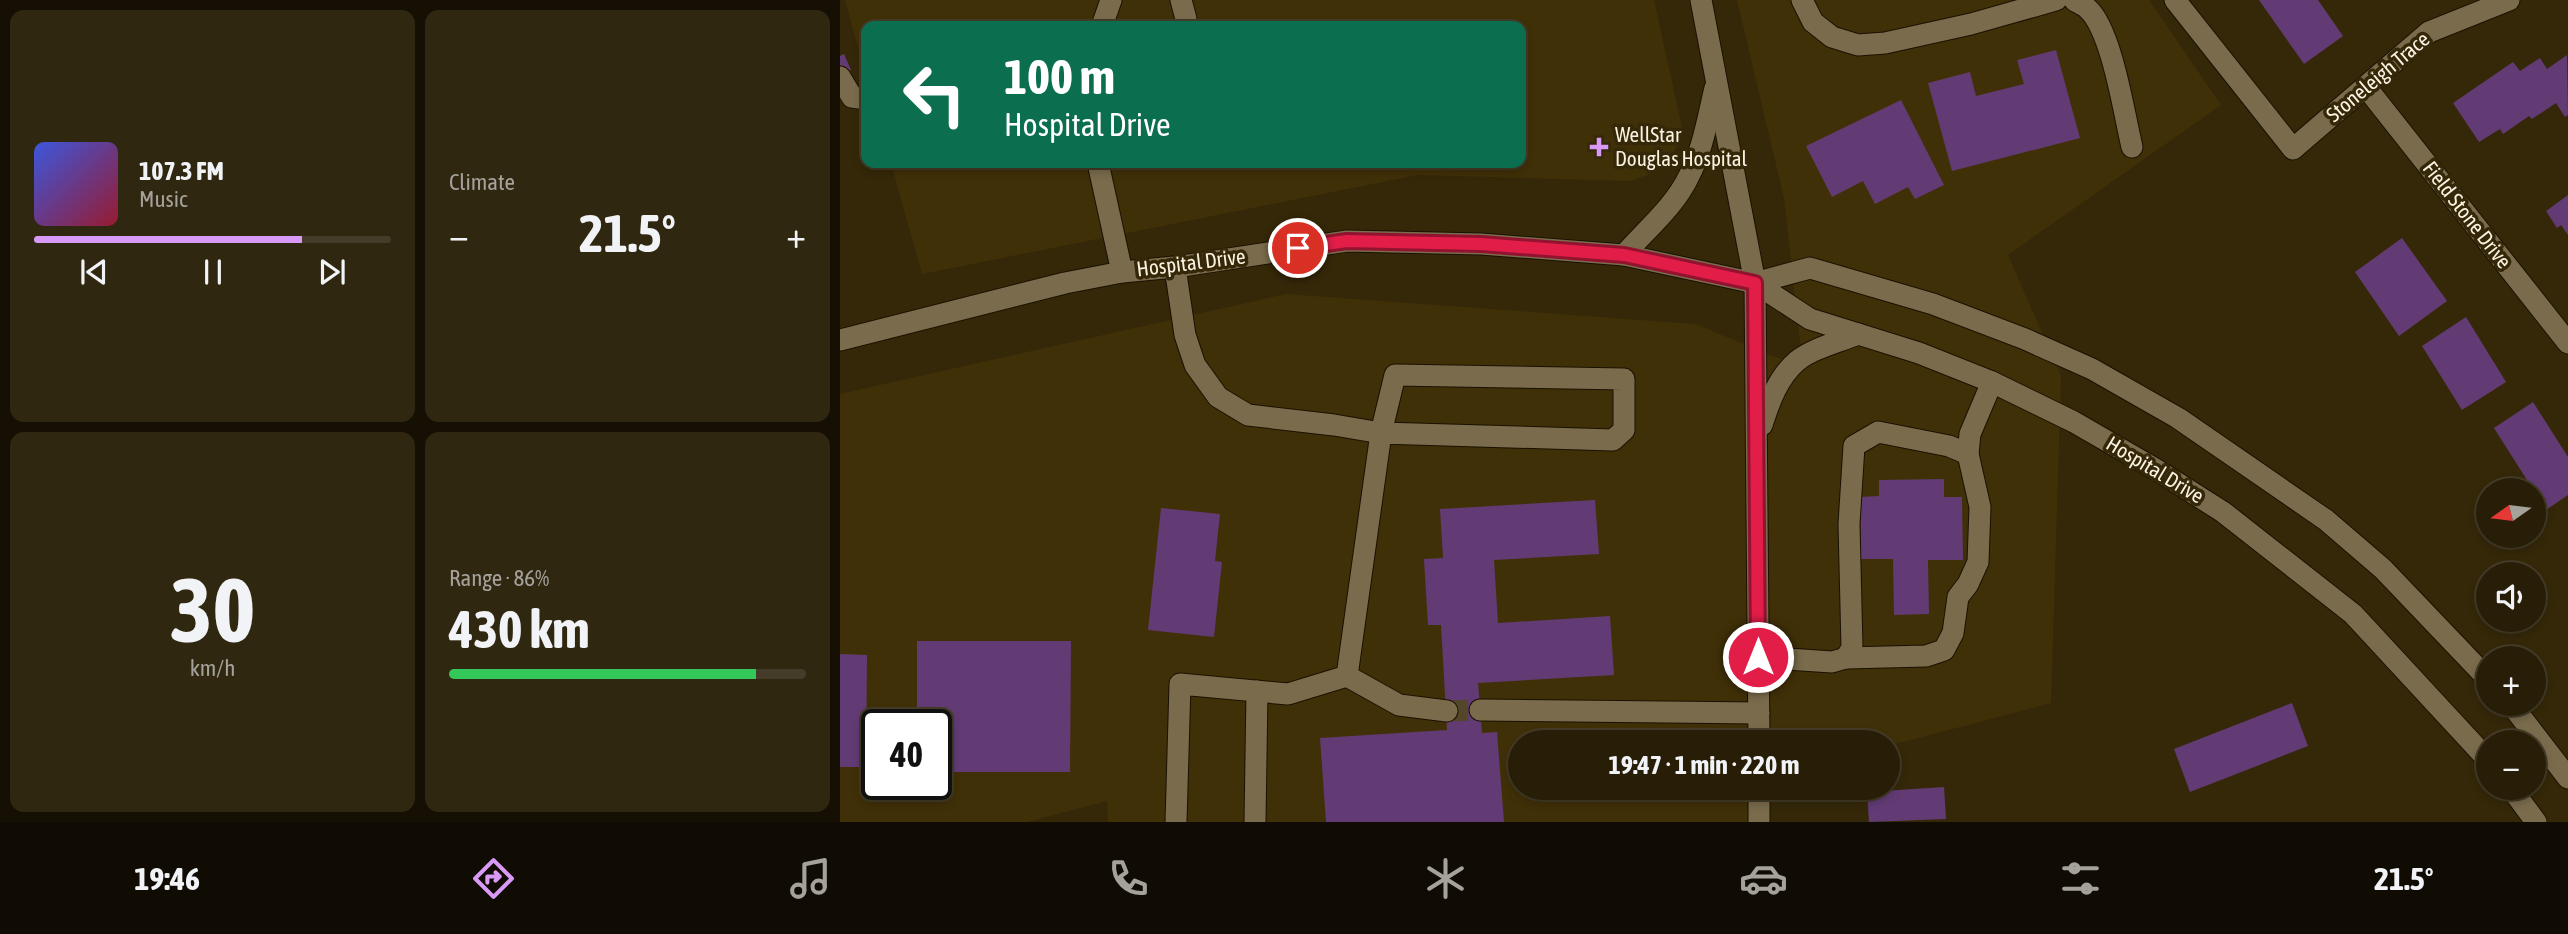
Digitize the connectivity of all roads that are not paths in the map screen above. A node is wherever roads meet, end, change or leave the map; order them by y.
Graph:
1 (1111, 0) edge
2 (1701, 0) edge
3 (1802, 0) edge
4 (2056, 0) edge
5 (2074, 0) edge
6 (2175, 0) edge
7 (2509, 0) edge
8 (1104, 21) edge
9 (840, 77) edge
10 (1717, 82) junction
11 (2366, 88) junction
12 (861, 98) edge
13 (2132, 147) dead end
14 (1099, 168) edge
15 (1624, 255) junction
16 (1175, 267) junction
17 (1122, 272) junction
18 (1755, 283) junction
19 (1858, 334) junction
20 (840, 341) edge
21 (2568, 343) edge
22 (1992, 382) junction
23 (1381, 433) junction
24 (1756, 440) junction
25 (1968, 454) junction
26 (1758, 657) junction
27 (1846, 658) junction
28 (2476, 666) edge
29 (1347, 677) junction
30 (1257, 691) junction
31 (1480, 710) tunnel mouth
32 (1447, 711) tunnel mouth
33 (1759, 713) junction
34 (2520, 716) edge
35 (1759, 730) edge
36 (2476, 747) edge
37 (2568, 778) edge
38 (1759, 800) edge
39 (2520, 800) edge
40 (1176, 822) edge
41 (1255, 822) edge
42 (1759, 822) edge
43 (2536, 822) edge

1 - 8 street
2 - 10 street
3 - 4 street
5 - 13 street
6 - 11 street, Stoneleigh Trace
7 - 11 street, Stoneleigh Trace
9 - 12 street
10 - 15 street
10 - 18 street
11 - 21 street, Field Stone Drive
14 - 17 street
15 - 16 street, Hospital Drive
15 - 18 street, Hospital Drive
16 - 17 street, Hospital Drive
16 - 23 street
17 - 20 street, Hospital Drive
18 - 19 street, Hospital Drive
18 - 24 street
18 - 28 street, Hospital Drive
19 - 22 street, Hospital Drive
19 - 24 street
22 - 25 street
22 - 36 street, Hospital Drive
23 - 23 street
23 - 29 street
24 - 26 street
25 - 27 street
25 - 27 street
26 - 27 street
26 - 33 street
29 - 30 street
29 - 32 street
30 - 40 street
30 - 41 street
31 - 33 street
33 - 35 street
34 - 37 street
38 - 42 street
39 - 43 street

